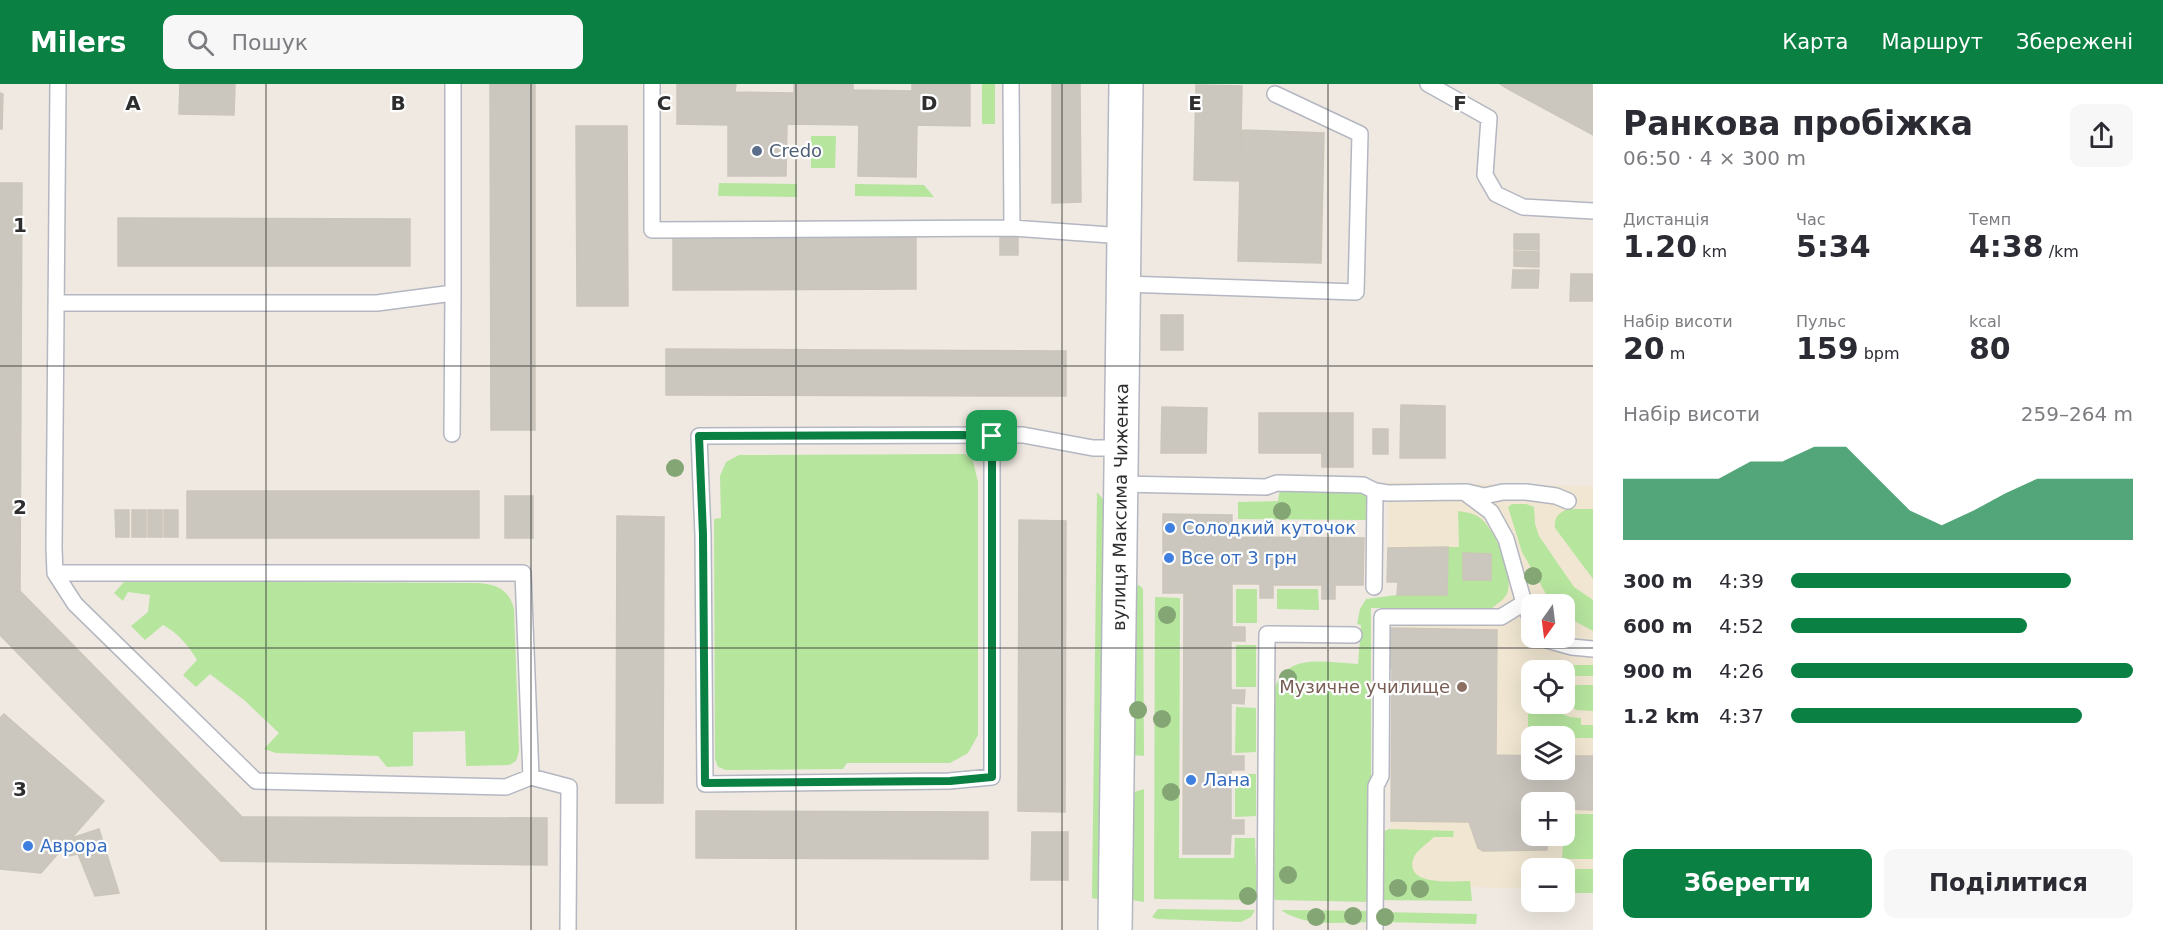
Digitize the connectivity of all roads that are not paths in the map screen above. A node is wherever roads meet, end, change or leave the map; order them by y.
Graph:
1 (58, 84) edge
2 (453, 84) edge
3 (652, 84) edge
4 (1011, 84) edge
5 (1126, 84) edge
6 (1428, 84) edge
7 (1275, 94) dead end
8 (1593, 211) edge
9 (1012, 228) junction
10 (1124, 236) junction
11 (1124, 284) junction
12 (453, 293) junction
13 (57, 303) junction
14 (452, 434) dead end
15 (992, 436) junction
16 (1121, 448) junction
17 (1120, 484) junction
18 (1375, 491) junction
19 (1464, 492) junction
20 (1568, 501) dead end
21 (55, 573) junction
22 (1374, 587) dead end
23 (1521, 594) edge
24 (1521, 605) edge
25 (1354, 635) dead end
26 (1575, 647) edge
27 (1593, 649) edge
28 (531, 777) junction
29 (568, 930) edge
30 (1115, 930) edge
31 (1265, 930) edge
32 (1375, 930) edge

1 - 13 lane
2 - 12 lane
3 - 9 lane
4 - 9 lane
5 - 10 street, вулиця Максима Чиженка
6 - 8 lane
7 - 11 lane
9 - 10 lane
10 - 11 street, вулиця Максима Чиженка
11 - 16 street, вулиця Максима Чиженка
12 - 13 lane
12 - 14 lane
13 - 21 lane
15 - 15 lane
15 - 16 lane
16 - 17 street, вулиця Максима Чиженка
17 - 18 lane
17 - 30 street, вулиця Максима Чиженка
18 - 19 lane
18 - 22 lane
19 - 20 lane
19 - 23 lane
21 - 28 lane
21 - 28 lane
24 - 32 lane
25 - 31 lane
26 - 27 lane
28 - 29 lane

